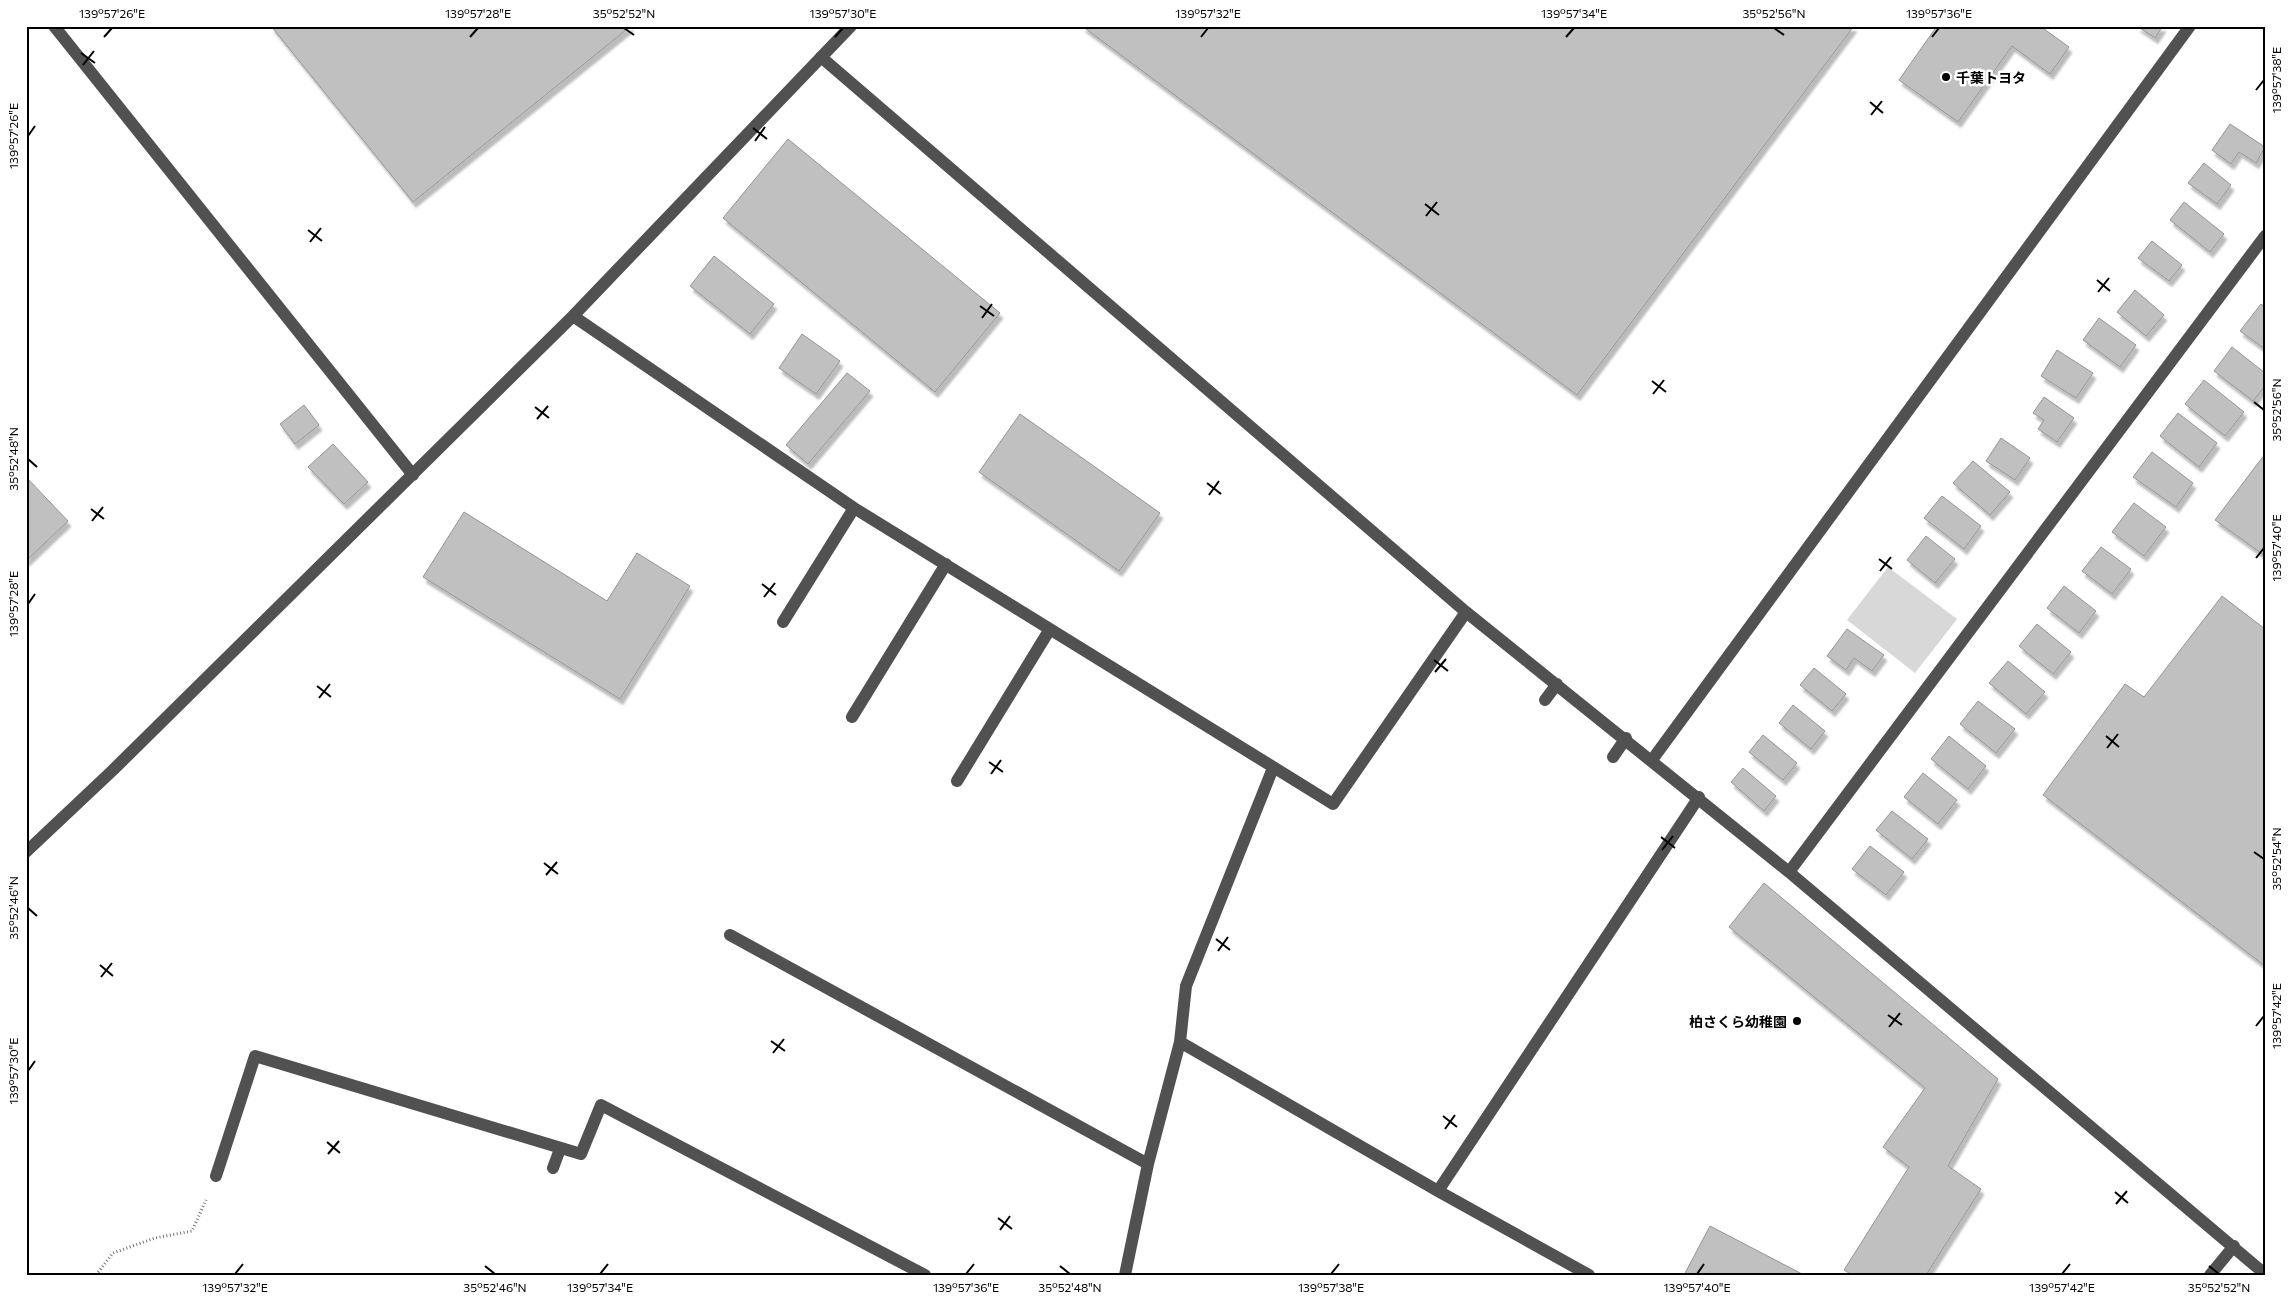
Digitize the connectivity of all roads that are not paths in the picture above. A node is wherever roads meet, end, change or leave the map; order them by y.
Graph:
1 (54, 26) edge
2 (851, 26) edge
3 (2190, 26) edge
4 (821, 57) junction
5 (2265, 236) edge
6 (573, 316) junction
7 (413, 475) junction
8 (854, 508) junction
9 (946, 564) junction
10 (1466, 612) junction
11 (783, 622) dead end
12 (1050, 629) junction
13 (1557, 684) junction
14 (1545, 700) dead end
15 (852, 717) dead end
16 (1626, 738) junction
17 (1613, 757) dead end
18 (1652, 760) junction
19 (1273, 768) junction
20 (957, 781) dead end
21 (1699, 797) junction
22 (26, 852) edge
23 (1790, 872) junction
24 (730, 935) dead end
25 (1180, 1042) junction
26 (560, 1149) junction
27 (1148, 1164) junction
28 (553, 1168) dead end
29 (216, 1176) road end
30 (1438, 1191) junction
31 (2234, 1246) junction
32 (2265, 1274) edge
33 (924, 1275) edge
34 (1125, 1275) edge
35 (1589, 1275) edge
36 (2210, 1275) edge

1 - 7 street
2 - 4 street
3 - 18 street
4 - 6 street
4 - 10 street
5 - 23 street
6 - 7 street
6 - 8 street
7 - 22 street
8 - 9 street
8 - 11 street
9 - 12 street
9 - 15 street
10 - 13 street
10 - 19 street
12 - 19 street
12 - 20 street
13 - 14 street
13 - 16 street
16 - 17 street
16 - 18 street
18 - 21 street
19 - 25 street
21 - 23 street
21 - 30 street
23 - 31 street
24 - 27 street
25 - 27 street
25 - 30 street
26 - 28 street
26 - 29 street
26 - 33 street
27 - 34 street
30 - 35 street
31 - 32 street
31 - 36 street

